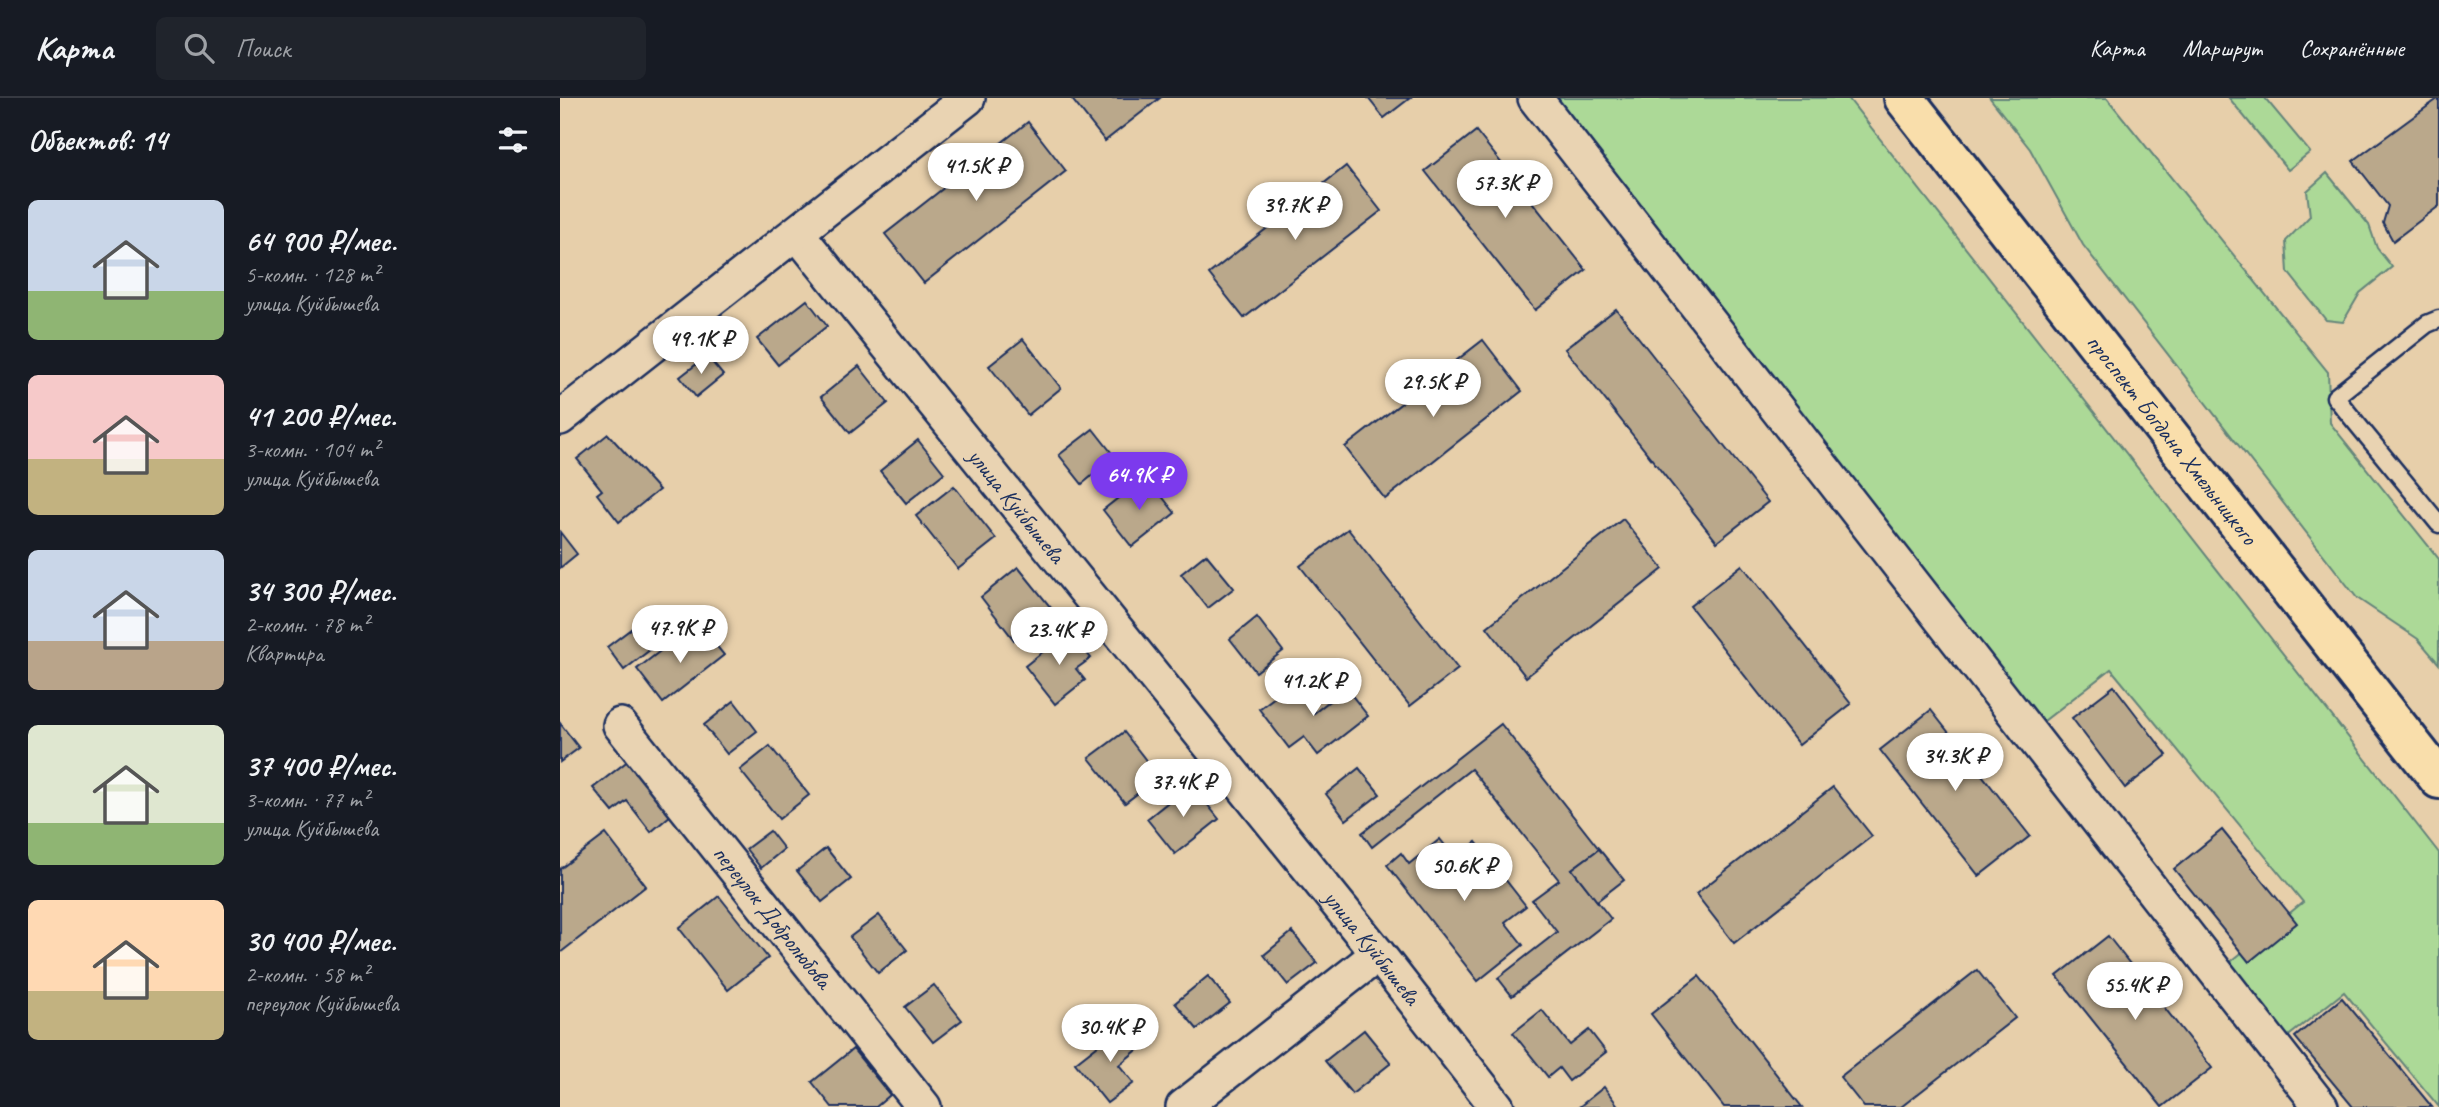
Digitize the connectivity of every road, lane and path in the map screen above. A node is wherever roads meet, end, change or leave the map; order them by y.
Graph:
1 (968, 98) edge
2 (1535, 98) edge
3 (1905, 98) edge
4 (797, 233) junction
5 (2439, 319) edge
6 (560, 418) edge
7 (2439, 524) edge
8 (620, 725) dead end
9 (2439, 779) edge
10 (1378, 954) junction
11 (924, 1107) edge
12 (1183, 1107) edge
13 (1497, 1107) edge
14 (2321, 1107) edge

1 - 4 street
2 - 14 street
3 - 9 main road, проспект Богдана Хмельницкого
4 - 6 street
4 - 10 street, улица Куйбышева
5 - 7 lane
8 - 11 street, переулок Добролюбова
10 - 12 street
10 - 13 street, улица Куйбышева

